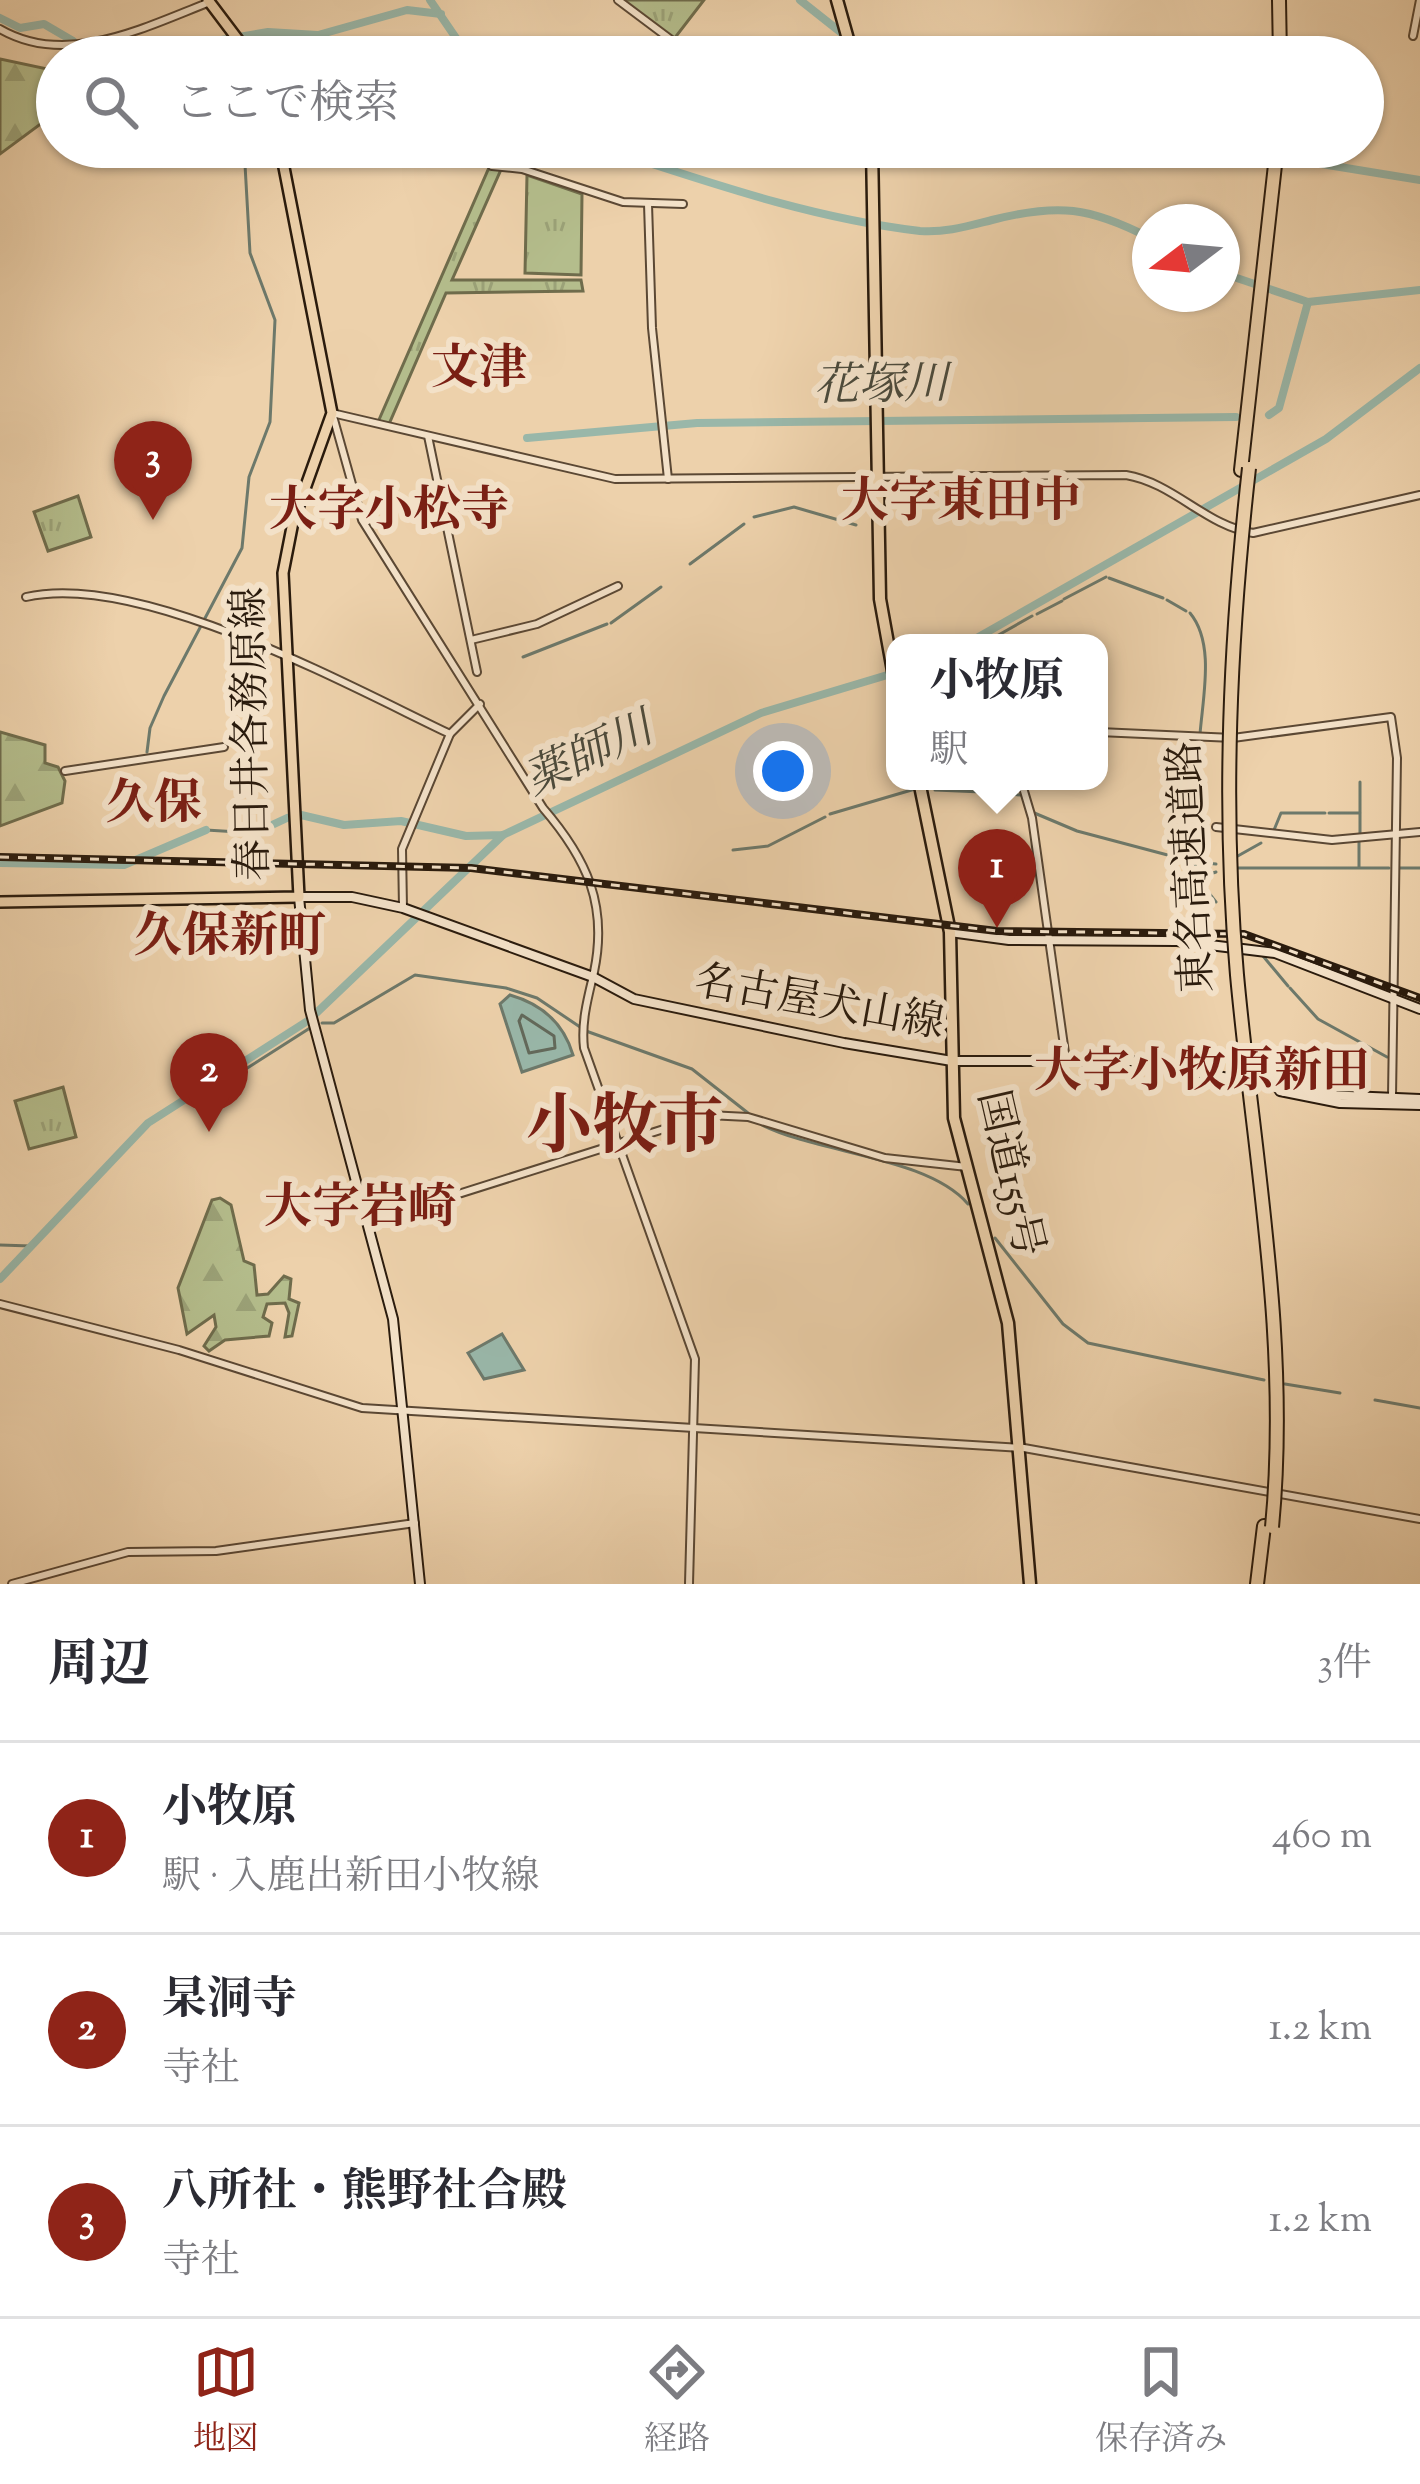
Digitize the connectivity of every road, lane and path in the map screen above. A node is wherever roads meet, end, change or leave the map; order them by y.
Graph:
1 (618, 0) edge
2 (840, 0) edge
3 (1282, 0) edge
4 (1420, 0) edge
5 (209, 1) edge
6 (0, 29) edge
7 (105, 36) edge
8 (236, 36) edge
9 (666, 36) edge
10 (850, 36) edge
11 (850, 36) edge
12 (1283, 36) edge
13 (1414, 36) dead end
14 (36, 43) edge
15 (284, 168) edge
16 (500, 168) edge
17 (877, 168) edge
18 (1279, 168) edge
19 (649, 204) junction
20 (683, 204) dead end
21 (332, 413) junction
22 (428, 436) junction
23 (881, 477) junction
24 (668, 479) junction
25 (1420, 495) edge
26 (618, 586) dead end
27 (26, 597) dead end
28 (892, 634) edge
29 (471, 640) junction
30 (886, 641) edge
31 (287, 660) junction
32 (478, 672) dead end
33 (480, 704) junction
34 (1108, 732) edge
35 (450, 734) junction
36 (224, 747) dead end
37 (65, 771) dead end
38 (925, 790) edge
39 (1023, 790) edge
40 (1216, 827) dead end
41 (1393, 832) junction
42 (1420, 832) edge
43 (299, 897) junction
44 (0, 902) edge
45 (403, 908) junction
46 (953, 932) junction
47 (1051, 942) junction
48 (592, 977) junction
49 (1394, 996) junction
50 (1420, 1009) edge
51 (1066, 1060) junction
52 (954, 1061) junction
53 (1392, 1102) junction
54 (1420, 1102) edge
55 (619, 1143) junction
56 (967, 1167) junction
57 (370, 1222) junction
58 (0, 1304) edge
59 (403, 1410) junction
60 (696, 1430) junction
61 (1022, 1448) junction
62 (1420, 1519) edge
63 (416, 1523) junction
64 (12, 1584) edge
65 (420, 1584) edge
66 (689, 1584) edge
67 (1032, 1584) edge
68 (1261, 1584) edge

1 - 9 street
2 - 10 highway
2 - 11 highway
3 - 12 highway
4 - 13 street
5 - 7 street
5 - 8 main road
6 - 14 street
15 - 21 main road
16 - 19 street
17 - 23 highway
18 - 68 highway, 東名高速道路, bridge
19 - 20 street
19 - 24 street
21 - 22 street
21 - 31 main road, 春日井各務原線
21 - 33 street
22 - 24 street
22 - 29 street
23 - 24 street
23 - 25 street
23 - 28 highway
23 - 30 highway
26 - 29 street
27 - 31 street
29 - 32 street
31 - 35 street
31 - 43 main road, 春日井各務原線
33 - 35 street
33 - 48 street
34 - 41 street
35 - 45 street
36 - 37 street
38 - 46 highway, 国道155号
39 - 47 street
40 - 41 street
41 - 42 street
41 - 49 street
43 - 44 main road, 春日井各務原線
43 - 45 main road, 名古屋犬山線
43 - 57 main road
45 - 48 main road, 名古屋犬山線
46 - 47 main road
46 - 52 highway, 国道155号
47 - 49 main road
47 - 51 street
48 - 52 main road, 名古屋犬山線
48 - 55 street
49 - 50 main road
49 - 53 street
51 - 52 main road, 名古屋犬山線
51 - 53 main road, 名古屋犬山線
52 - 56 highway, 国道155号
52 - 61 highway, 国道155号
53 - 54 main road, 名古屋犬山線
55 - 56 street
55 - 57 street
55 - 60 street
56 - 61 highway, 国道155号
57 - 59 main road
58 - 59 street
59 - 60 street
59 - 63 main road
60 - 61 street
60 - 66 street
61 - 62 street
61 - 67 highway, 国道155号
63 - 64 street
63 - 65 main road

